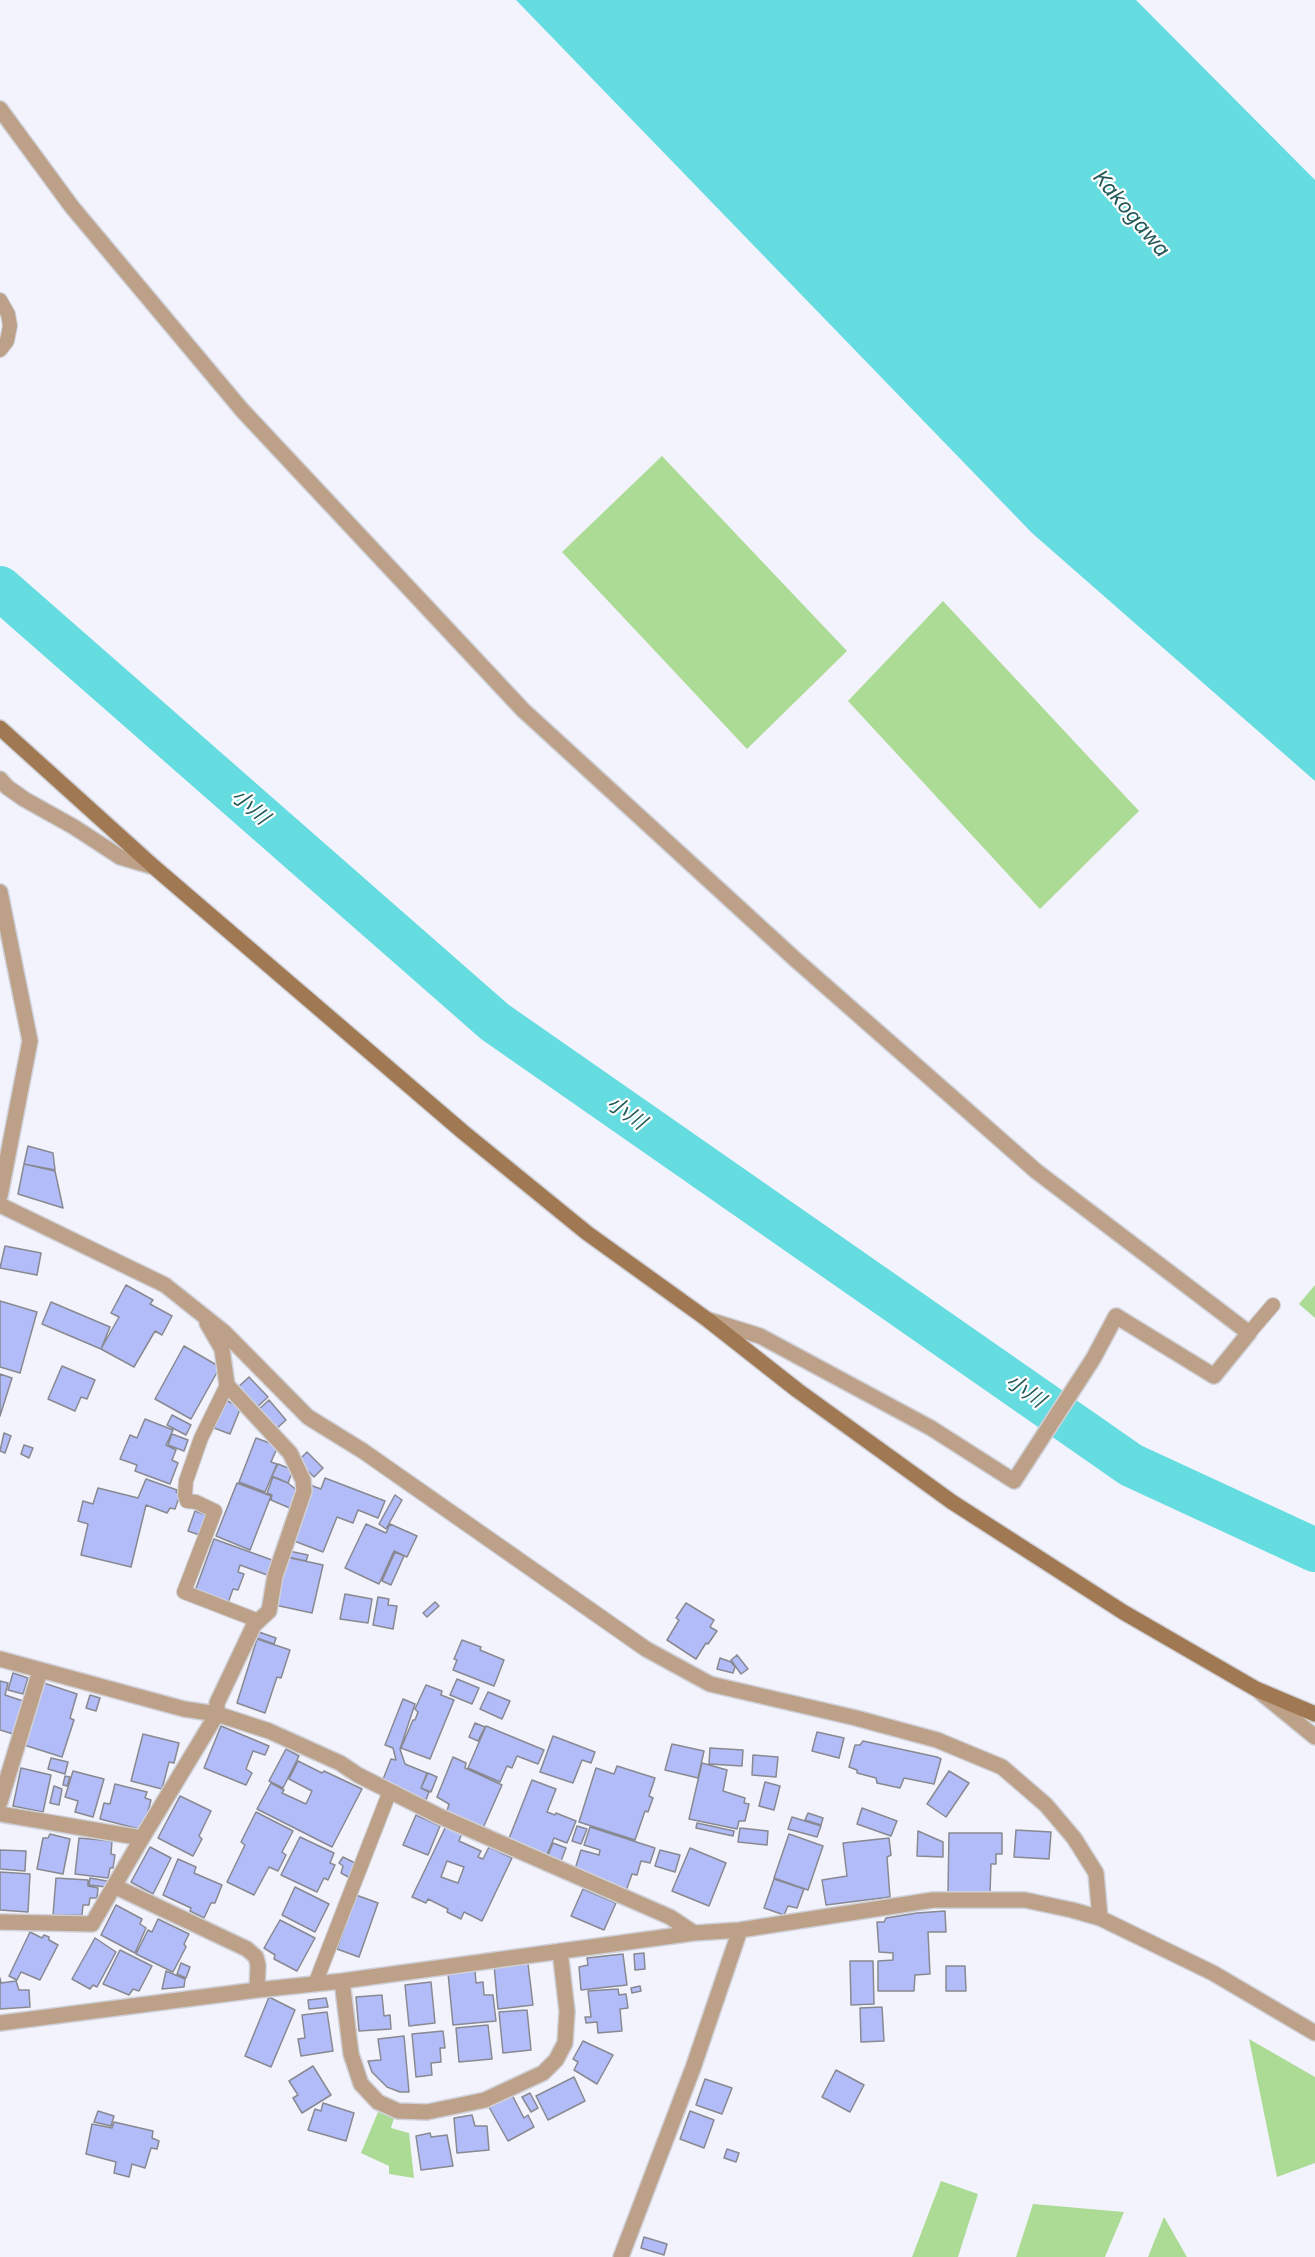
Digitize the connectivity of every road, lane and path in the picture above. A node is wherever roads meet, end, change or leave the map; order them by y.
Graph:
1 (0, 109) edge
2 (0, 300) edge
3 (0, 350) edge
4 (0, 728) edge
5 (2, 788) edge
6 (154, 867) junction
7 (0, 892) edge
8 (0, 1196) edge
9 (0, 1205) edge
10 (1273, 1305) dead end
11 (205, 1318) junction
12 (708, 1320) junction
13 (1249, 1333) junction
14 (227, 1385) junction
15 (259, 1621) junction
16 (0, 1659) edge
17 (40, 1671) junction
18 (1256, 1689) junction
19 (217, 1714) junction
20 (1315, 1714) edge
21 (1315, 1737) edge
22 (390, 1791) junction
23 (0, 1802) edge
24 (0, 1814) edge
25 (142, 1838) junction
26 (114, 1886) junction
27 (1100, 1918) junction
28 (0, 1922) edge
29 (740, 1930) junction
30 (694, 1933) junction
31 (560, 1951) junction
32 (342, 1982) junction
33 (315, 1984) junction
34 (257, 1990) junction
35 (0, 2023) edge
36 (1315, 2033) edge
37 (621, 2257) edge

1 - 13 street
2 - 3 lane
4 - 6 street
5 - 6 street
6 - 12 street
7 - 8 street
9 - 11 street
10 - 13 lane
11 - 14 street
11 - 27 street
12 - 13 street
12 - 18 street
14 - 15 street
14 - 15 lane
15 - 19 street
16 - 17 street
17 - 19 street
17 - 23 street
18 - 20 street
18 - 21 street
19 - 22 street
19 - 25 street
22 - 30 street
22 - 33 lane
24 - 25 street
25 - 26 street
26 - 28 street
26 - 34 street
27 - 29 street
27 - 36 street
29 - 30 street
29 - 37 street
30 - 31 street
31 - 32 street
31 - 32 street
32 - 33 street
33 - 34 street
34 - 35 street

